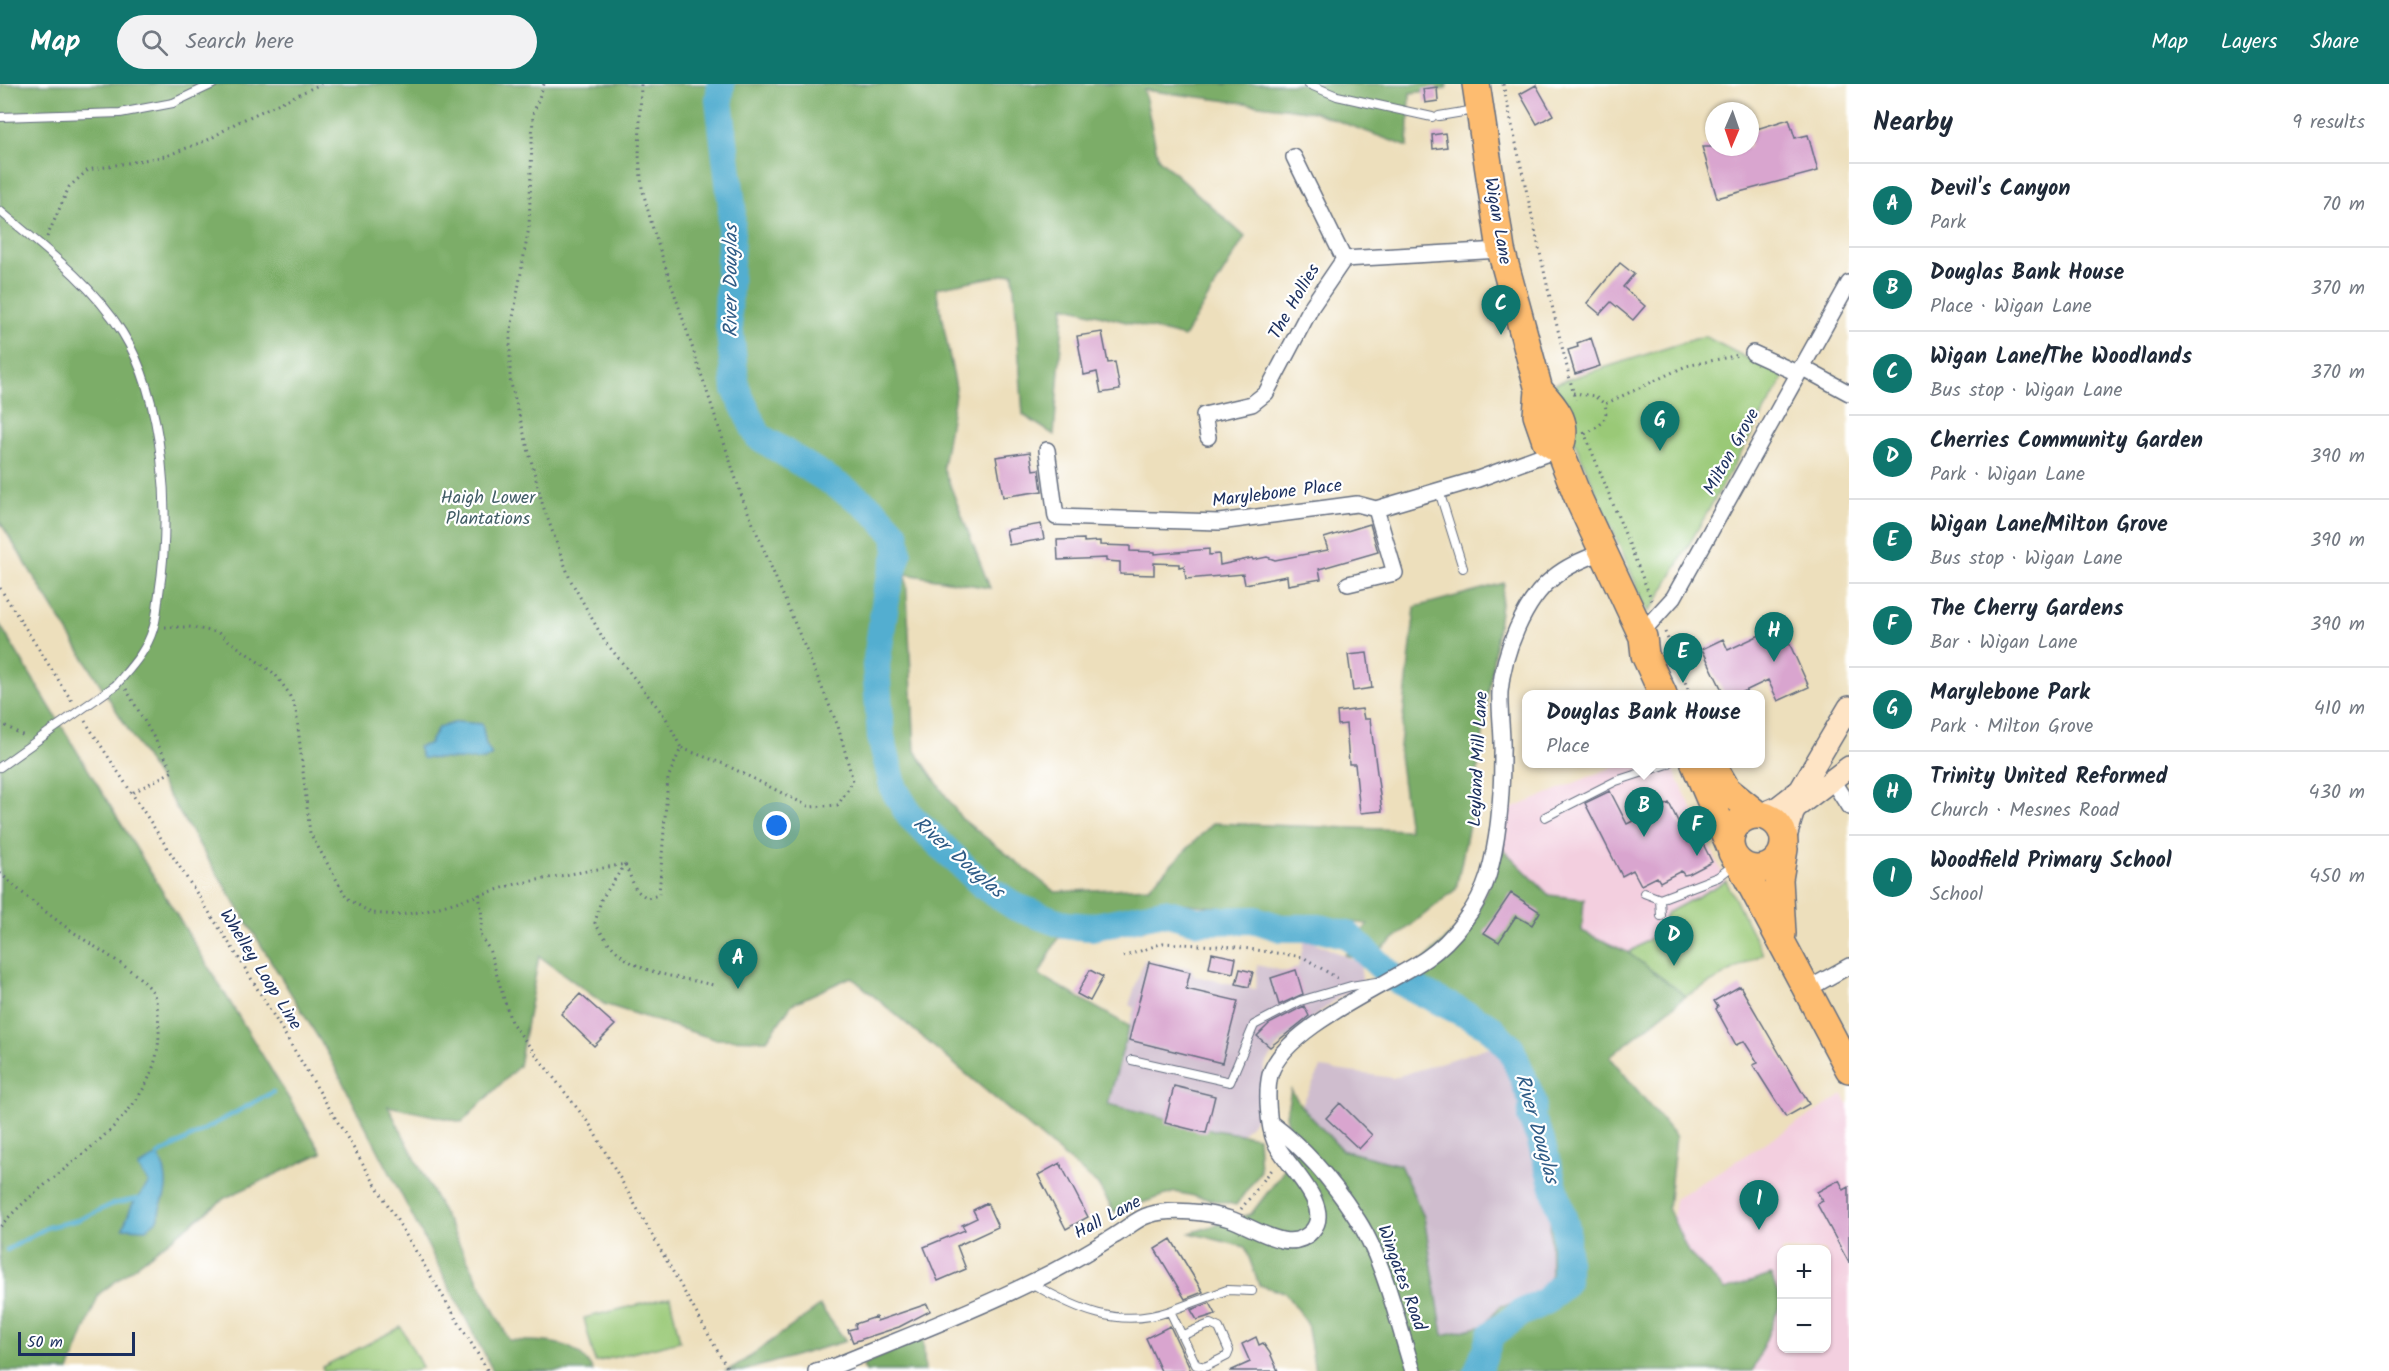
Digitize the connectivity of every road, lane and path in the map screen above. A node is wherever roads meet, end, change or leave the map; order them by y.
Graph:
1 (213, 84) edge
2 (321, 84) edge
3 (544, 84) edge
4 (641, 84) edge
5 (1308, 84) edge
6 (1503, 84) edge
7 (1480, 92) edge
8 (0, 117) edge
9 (1294, 157) dead end
10 (0, 211) edge
11 (42, 247) junction
12 (1501, 250) junction
13 (1344, 259) junction
14 (1849, 283) edge
15 (1752, 352) joint
16 (1799, 370) junction
17 (1573, 393) junction
18 (1849, 393) edge
19 (1576, 402) dead end
20 (1605, 404) junction
21 (1583, 427) dead end
22 (1585, 434) junction
23 (1208, 436) dead end
24 (1559, 449) junction
25 (1047, 450) dead end
26 (1439, 491) junction
27 (1376, 509) junction
28 (1603, 552) junction
29 (1463, 568) dead end
30 (1348, 584) dead end
31 (0, 588) edge
32 (154, 627) junction
33 (1648, 629) junction
34 (1661, 690) edge
35 (1678, 690) edge
36 (1687, 690) edge
37 (132, 700) dead end
38 (74, 704) dead end
39 (1849, 707) edge
40 (80, 714) dead end
41 (0, 723) edge
42 (33, 742) junction
43 (681, 748) junction
44 (1822, 749) junction
45 (0, 767) edge
46 (1656, 768) edge
47 (1697, 768) edge
48 (1714, 768) edge
49 (1841, 773) edge
50 (132, 794) junction
51 (1797, 800) junction
52 (1849, 807) edge
53 (1759, 815) junction
54 (1545, 817) dead end
55 (1784, 845) junction
56 (1734, 854) junction
57 (625, 864) junction
58 (0, 873) edge
59 (1644, 892) dead end
60 (479, 894) junction
61 (1660, 898) junction
62 (1661, 916) dead end
63 (1784, 945) junction
64 (1123, 957) dead end
65 (1849, 966) edge
66 (1395, 977) junction
67 (713, 985) dead end
68 (1351, 986) junction
69 (1806, 990) junction
70 (1132, 1060) dead end
71 (1849, 1070) edge
72 (1272, 1124) junction
73 (1283, 1155) junction
74 (1232, 1219) junction
75 (0, 1227) edge
76 (1030, 1283) junction
77 (1252, 1291) dead end
78 (1170, 1311) junction
79 (1183, 1335) junction
80 (488, 1371) edge
81 (729, 1371) edge
82 (816, 1371) edge
83 (1413, 1371) edge

1 - 8 lane
2 - 11 path
3 - 43 path
4 - 43 path
5 - 7 lane
6 - 17 path
7 - 12 highway, Wigan Lane
9 - 13 street
10 - 11 lane
11 - 32 lane
12 - 13 street, The Hollies
12 - 24 highway, Wigan Lane
13 - 23 street, The Hollies
14 - 16 street, Milton Grove
15 - 16 street
15 - 20 path
16 - 18 street
16 - 33 street, Milton Grove
17 - 19 path
17 - 20 path
20 - 22 path
21 - 22 path
22 - 33 path
24 - 26 street, Marylebone Place
24 - 28 highway, Wigan Lane
25 - 27 street, Marylebone Place
26 - 27 street, Marylebone Place
26 - 29 lane
27 - 30 street
28 - 33 highway, Wigan Lane
28 - 66 street, Leyland Mill Lane
31 - 38 path
32 - 42 lane, bridge
32 - 60 path
33 - 34 highway, Wigan Lane
33 - 35 highway, Wigan Lane
33 - 36 path
37 - 50 path
39 - 44 main road
40 - 50 path, Whelley Loop Line
41 - 42 path
42 - 45 lane
43 - 57 path
44 - 49 street
44 - 51 main road
46 - 54 lane
47 - 56 highway
48 - 53 highway
49 - 51 main road
49 - 52 street
50 - 80 path, Whelley Loop Line
51 - 53 main road
51 - 55 main road
53 - 55 highway
53 - 56 highway
55 - 56 highway
55 - 63 highway
56 - 61 lane
56 - 63 highway
57 - 60 path
57 - 67 path
58 - 75 path
59 - 61 lane
60 - 81 path
61 - 62 lane
63 - 69 highway
64 - 68 path
65 - 69 street
66 - 68 lane
66 - 72 street, Leyland Mill Lane
68 - 70 lane
69 - 71 highway
72 - 73 street, Hall Lane
72 - 83 street, Wingates Road
73 - 74 path
73 - 74 street, Hall Lane
74 - 76 street, Hall Lane
76 - 78 lane
76 - 82 street, Hall Lane
77 - 78 lane
78 - 79 lane
79 - 79 lane

